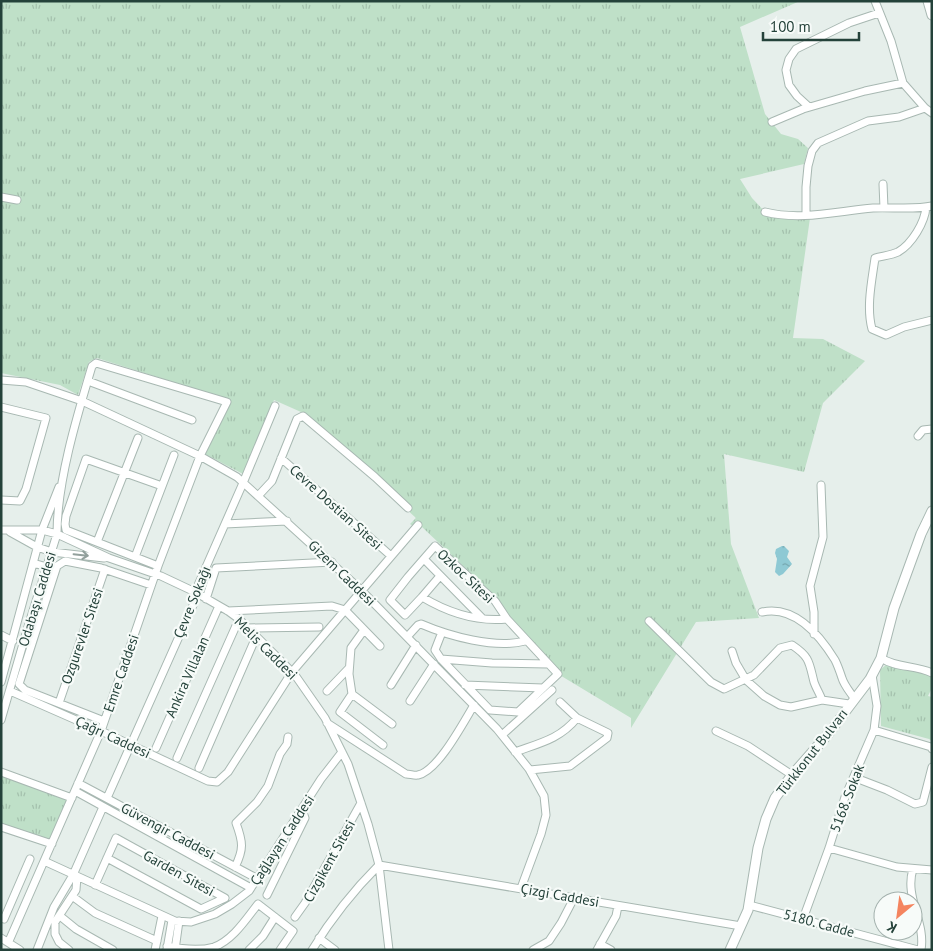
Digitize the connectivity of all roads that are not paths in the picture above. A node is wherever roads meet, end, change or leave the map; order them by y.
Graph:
1 (875, 1) edge
2 (928, 1) edge
3 (879, 13) junction
4 (932, 16) edge
5 (903, 83) junction
6 (809, 107) junction
7 (925, 108) junction
8 (932, 113) edge
9 (772, 122) dead end
10 (883, 184) dead end
11 (1, 197) edge
12 (17, 200) dead end
13 (929, 206) edge
14 (884, 208) junction
15 (765, 212) dead end
16 (806, 215) junction
17 (932, 320) edge
18 (1, 380) edge
19 (88, 381) junction
20 (82, 401) junction
21 (227, 402) joint
22 (275, 406) dead end
23 (1, 407) edge
24 (192, 420) dead end
25 (932, 429) edge
26 (918, 436) dead end
27 (138, 438) dead end
28 (174, 456) dead end
29 (200, 456) junction
30 (281, 458) junction
31 (125, 473) junction
32 (64, 475) junction
33 (243, 483) junction
34 (821, 485) dead end
35 (162, 486) junction
36 (258, 496) junction
37 (1, 500) edge
38 (408, 508) dead end
39 (932, 511) edge
40 (287, 521) junction
41 (225, 524) junction
42 (418, 525) dead end
43 (4, 530) edge
44 (42, 530) junction
45 (57, 534) junction
46 (97, 542) junction
47 (37, 547) junction
48 (52, 552) junction
49 (391, 556) junction
50 (135, 557) junction
51 (109, 558) junction
52 (424, 559) junction
53 (332, 562) junction
54 (33, 563) junction
55 (158, 566) junction
56 (48, 567) junction
57 (106, 569) junction
58 (155, 574) junction
59 (440, 576) junction
60 (151, 585) junction
61 (362, 590) junction
62 (195, 592) junction
63 (422, 597) junction
64 (206, 599) junction
65 (219, 606) junction
66 (345, 610) junction
67 (228, 611) junction
68 (762, 612) dead end
69 (239, 619) junction
70 (482, 619) junction
71 (507, 619) junction
72 (649, 621) dead end
73 (319, 627) dead end
74 (247, 628) junction
75 (364, 630) junction
76 (442, 632) junction
77 (814, 634) junction
78 (1, 635) edge
79 (256, 637) junction
80 (407, 637) junction
81 (13, 640) junction
82 (525, 641) junction
83 (380, 646) dead end
84 (416, 646) junction
85 (732, 651) dead end
86 (881, 658) junction
87 (441, 659) junction
88 (434, 664) junction
89 (548, 664) junction
90 (4, 665) edge
91 (350, 667) junction
92 (292, 672) junction
93 (932, 672) edge
94 (872, 675) junction
95 (746, 680) junction
96 (1, 682) edge
97 (465, 684) junction
98 (391, 685) dead end
99 (543, 688) junction
100 (552, 690) dead end
101 (10, 691) junction
102 (327, 691) dead end
103 (352, 694) junction
104 (410, 700) dead end
105 (822, 700) junction
106 (852, 701) junction
107 (560, 702) dead end
108 (59, 703) junction
109 (474, 705) junction
110 (577, 718) junction
111 (1, 720) edge
112 (104, 721) junction
113 (327, 722) junction
114 (392, 724) dead end
115 (874, 730) junction
116 (100, 731) junction
117 (716, 731) dead end
118 (502, 735) junction
119 (288, 737) dead end
120 (383, 745) dead end
121 (132, 746) junction
122 (156, 748) dead end
123 (932, 748) edge
124 (342, 752) junction
125 (515, 752) junction
126 (178, 758) dead end
127 (932, 767) edge
128 (199, 768) dead end
129 (530, 770) junction
130 (1, 772) edge
131 (855, 774) junction
132 (792, 775) junction
133 (78, 783) junction
134 (73, 794) junction
135 (107, 798) junction
136 (361, 803) junction
137 (103, 807) junction
138 (302, 810) junction
139 (1, 827) edge
140 (52, 844) junction
141 (829, 848) junction
142 (106, 858) junction
143 (30, 859) dead end
144 (44, 861) junction
145 (379, 865) junction
146 (235, 867) junction
147 (913, 869) junction
148 (932, 870) edge
149 (75, 875) junction
150 (258, 879) junction
151 (95, 885) junction
152 (251, 888) junction
153 (521, 888) junction
154 (16, 892) junction
155 (267, 895) dead end
156 (72, 896) junction
157 (574, 898) junction
158 (28, 899) junction
159 (748, 905) junction
160 (618, 906) junction
161 (60, 916) junction
162 (162, 916) junction
163 (275, 917) junction
164 (295, 917) dead end
165 (803, 918) junction
166 (4, 919) dead end
167 (176, 921) junction
168 (741, 926) junction
169 (1, 938) edge
170 (319, 938) junction
171 (9, 941) junction
172 (157, 941) junction
173 (598, 947) edge
174 (167, 948) edge
175 (908, 948) edge
176 (175, 949) edge
177 (20, 950) edge
178 (37, 950) edge
179 (69, 950) edge
180 (113, 950) edge
181 (155, 950) edge
182 (249, 950) edge
183 (280, 950) edge
184 (312, 950) edge
185 (335, 950) edge
186 (389, 950) edge
187 (533, 950) edge
188 (611, 950) edge
189 (730, 950) edge
190 (918, 950) edge

1 - 3 street
2 - 4 street
3 - 5 street
3 - 6 street
5 - 6 street
5 - 7 street
6 - 9 street
7 - 8 street
7 - 16 street
10 - 14 street
11 - 12 street
13 - 14 street
13 - 17 street
14 - 16 street
15 - 16 street
18 - 20 street, Gizem Caddesi
19 - 20 street, Odabaşı Caddesi
19 - 21 street, Odabaşı Caddesi
19 - 24 street
20 - 29 street, Gizem Caddesi
20 - 32 street, Odabaşı Caddesi
21 - 29 street, Emre Caddesi
22 - 33 street, Çevre Sokağı
23 - 37 street
25 - 26 street
27 - 31 street
28 - 35 street
29 - 33 street, Gizem Caddesi
29 - 55 street, Emre Caddesi
30 - 36 street
30 - 38 street
30 - 49 street, Cevre Dostian Sitesi
31 - 35 street
31 - 46 street
31 - 46 street
32 - 44 street, Odabaşı Caddesi
32 - 45 street, Odabaşı Caddesi
33 - 36 street, Gizem Caddesi
33 - 41 street, Çevre Sokağı
34 - 77 street
35 - 50 street
36 - 40 street, Gizem Caddesi
39 - 86 street, Türkkonut Bulvarı
40 - 41 street
40 - 53 street, Gizem Caddesi
41 - 62 street, Çevre Sokağı
42 - 49 street
43 - 44 street, Melis Caddesi
43 - 47 street, Melis Caddesi
44 - 45 street, Melis Caddesi
44 - 47 street, Odabaşı Caddesi
45 - 48 street, Odabaşı Caddesi
45 - 51 street, Melis Caddesi
46 - 50 street
47 - 48 street, Melis Caddesi
47 - 54 street, Odabaşı Caddesi
48 -> 51 street, Melis Caddesi
48 - 56 street, Odabaşı Caddesi
49 - 61 street
50 - 55 street
51 - 58 street, Melis Caddesi
52 - 59 street, Ozkoc Sitesi
52 - 63 street, Ozkoc Sitesi
52 - 71 street, Ozkoc Sitesi
53 - 61 street, Gizem Caddesi
53 - 64 street
54 - 56 street
54 - 81 street, Odabaşı Caddesi
55 - 58 street, Emre Caddesi
56 - 101 street, Odabaşı Caddesi
57 - 60 street, Ozgurevler Sitesi
57 - 108 street, Ozgurevler Sitesi
57 - 108 street, Ozgurevler Sitesi
58 - 60 street, Emre Caddesi
58 - 62 street, Melis Caddesi
59 - 63 street
59 - 70 street, Ozkoc Sitesi
60 - 112 street, Emre Caddesi
61 - 66 street
61 - 80 street, Gizem Caddesi
62 - 64 street, Melis Caddesi
62 - 121 street, Çevre Sokağı
63 - 70 street, Ozkoc Sitesi
64 - 65 street, Melis Caddesi
65 - 67 street, Melis Caddesi
65 - 122 street, Ankira Villalan
66 - 67 street
66 - 75 street
66 - 92 street
67 - 69 street, Melis Caddesi
68 - 77 street
69 - 74 street, Melis Caddesi
69 - 126 street, Ankira Villalan
70 - 71 street, Ozkoc Sitesi
71 - 82 street, Ozkoc Sitesi
72 - 95 street
73 - 74 street
74 - 79 street, Melis Caddesi
75 - 83 street
75 - 91 street
76 - 80 street
76 - 82 street
76 - 87 street
77 - 106 street
78 - 81 street
79 - 92 street, Melis Caddesi
79 - 128 street
80 - 84 street, Gizem Caddesi
81 - 90 street, Odabaşı Caddesi
82 - 89 street, Ozkoc Sitesi
84 - 88 street, Gizem Caddesi
84 - 98 street
85 - 95 street
86 - 93 street
86 - 94 street, Türkkonut Bulvarı
87 - 89 street
87 - 97 street
88 - 104 street
88 - 109 street, Gizem Caddesi
89 - 99 street
90 - 96 street, Odabaşı Caddesi
91 - 102 street
91 - 103 street
92 - 113 street, Melis Caddesi
92 - 121 street, Çağrı Caddesi
94 - 106 street, Türkkonut Bulvarı
94 - 115 street, 5168. Sokak
95 - 105 street
95 - 105 street
97 - 99 street
97 - 99 street
100 - 118 street
101 - 111 street, Odabaşı Caddesi
101 - 116 street, Çağrı Caddesi
103 - 114 street
103 - 120 street
105 - 106 street
106 - 132 street, Türkkonut Bulvarı
107 - 110 street
108 - 112 street, Ozgurevler Sitesi
109 - 113 street
109 - 118 street, Gizem Caddesi
110 - 125 street
110 - 129 street
112 - 116 street, Emre Caddesi
113 - 124 street, Melis Caddesi
115 - 123 street
115 - 131 street, 5168. Sokak
116 - 121 street, Çağrı Caddesi
116 - 133 street, Emre Caddesi
117 - 132 street
118 - 125 street, Gizem Caddesi
119 - 146 street
121 - 135 street, Çevre Sokağı
124 - 136 street, Melis Caddesi
124 - 138 street, Çağlayan Caddesi
125 - 129 street, Gizem Caddesi
127 - 131 street
129 - 153 street, Gizem Caddesi
130 - 134 street, Güvengir Caddesi
131 - 141 street, 5168. Sokak
132 - 159 street, Türkkonut Bulvarı
133 - 134 street, Emre Caddesi
133 - 135 street, Güvengir Caddesi
134 - 137 street, Güvengir Caddesi
134 - 140 street, Emre Caddesi
135 - 146 street, Güvengir Caddesi
136 - 145 street, Melis Caddesi
136 - 164 street, Cizgikent Sitesi
137 - 149 street
137 - 152 street, Güvengir Caddesi
138 - 150 street, Çağlayan Caddesi
138 - 155 street
139 - 140 street
140 - 144 street, Emre Caddesi
141 - 147 street
141 - 165 street, 5168. Sokak
142 - 142 street, Garden Sitesi
142 - 151 street, Garden Sitesi
143 - 154 street
144 - 149 street, Çağlayan Caddesi
144 - 158 street, Emre Caddesi
145 - 153 street, Çizgi Caddesi
145 - 170 street
145 - 186 street, Melis Caddesi
146 - 150 street, Güvengir Caddesi
147 - 148 street
147 - 190 street
149 - 151 street, Çağlayan Caddesi
149 - 156 street
149 - 178 street
150 - 152 street, Çağlayan Caddesi
151 - 162 street, Çağlayan Caddesi
152 - 167 street, Çağlayan Caddesi
153 - 157 street, Çizgi Caddesi
154 - 158 street
154 - 166 street
156 - 161 street
156 - 172 street
157 - 160 street, Çizgi Caddesi
157 - 187 street
158 - 171 street, Emre Caddesi
159 - 165 street, 5180. Cadde
159 - 168 street, Türkkonut Bulvarı
160 - 168 street, Çizgi Caddesi
160 - 173 street
161 - 179 street
161 - 180 street
162 - 167 street, Çağlayan Caddesi
162 - 172 street
163 - 176 street
163 - 182 street
163 - 183 street
165 - 175 street, 5180. Cadde
167 - 174 street
167 - 176 street
168 - 189 street, Türkkonut Bulvarı
169 - 171 street
170 - 184 street
170 - 185 street
171 - 177 street
172 - 181 street
173 - 188 street
174 - 176 street
175 - 190 street, 5180. Cadde

